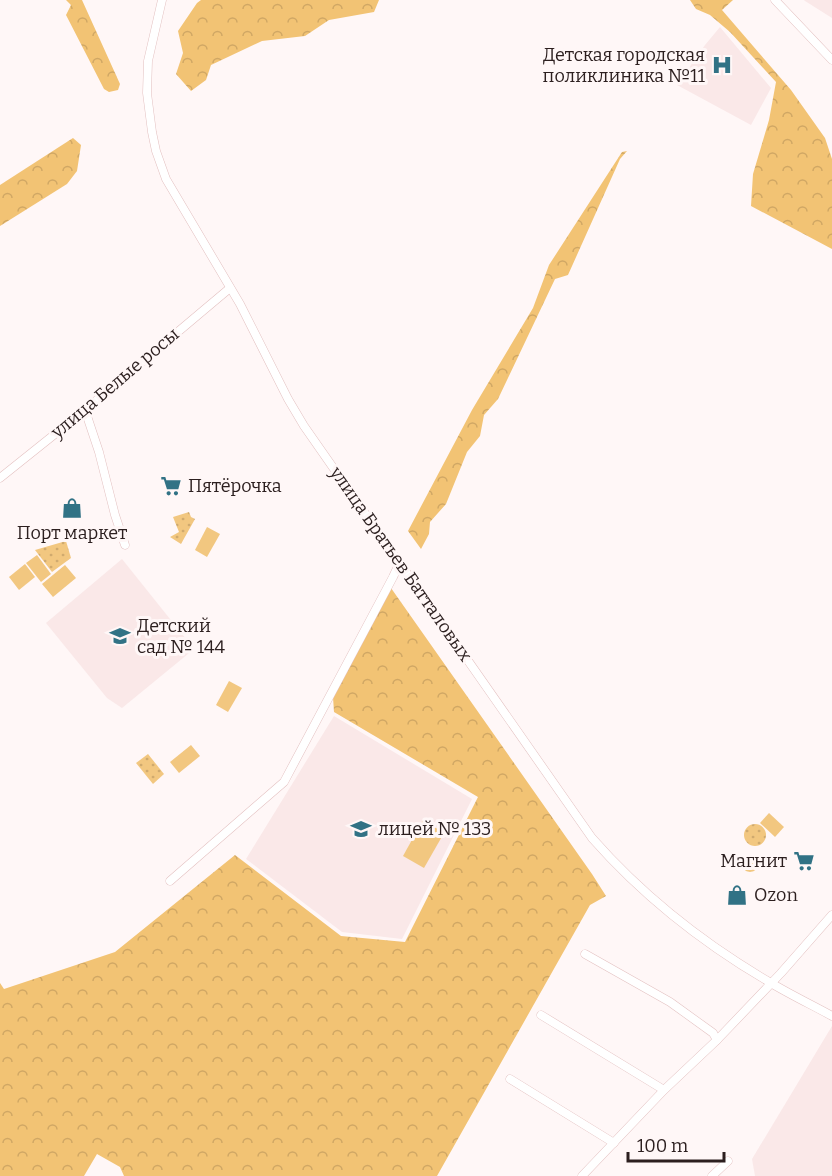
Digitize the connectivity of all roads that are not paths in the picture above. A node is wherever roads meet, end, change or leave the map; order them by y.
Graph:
1 (162, 0) edge
2 (774, 0) edge
3 (832, 60) edge
4 (230, 288) junction
5 (85, 410) junction
6 (0, 478) edge
7 (125, 545) dead end
8 (400, 562) junction
9 (170, 881) dead end
10 (832, 915) edge
11 (585, 954) dead end
12 (771, 983) junction
13 (541, 1015) dead end
14 (832, 1016) edge
15 (717, 1040) junction
16 (510, 1079) dead end
17 (664, 1090) junction
18 (614, 1143) junction
19 (728, 1161) dead end
20 (582, 1176) edge
21 (712, 1176) edge

1 - 4 street, улица Братьев Батталовых
2 - 3 street
4 - 5 street, улица Белые росы
4 - 8 street, улица Братьев Батталовых
5 - 6 street, улица Белые росы
5 - 7 street
8 - 9 street
8 - 12 street, улица Братьев Батталовых
10 - 12 street
11 - 15 street
12 - 14 street, улица Братьев Батталовых
12 - 15 street
13 - 17 street
15 - 17 street
16 - 18 street
17 - 18 street
18 - 20 street
19 - 21 street

